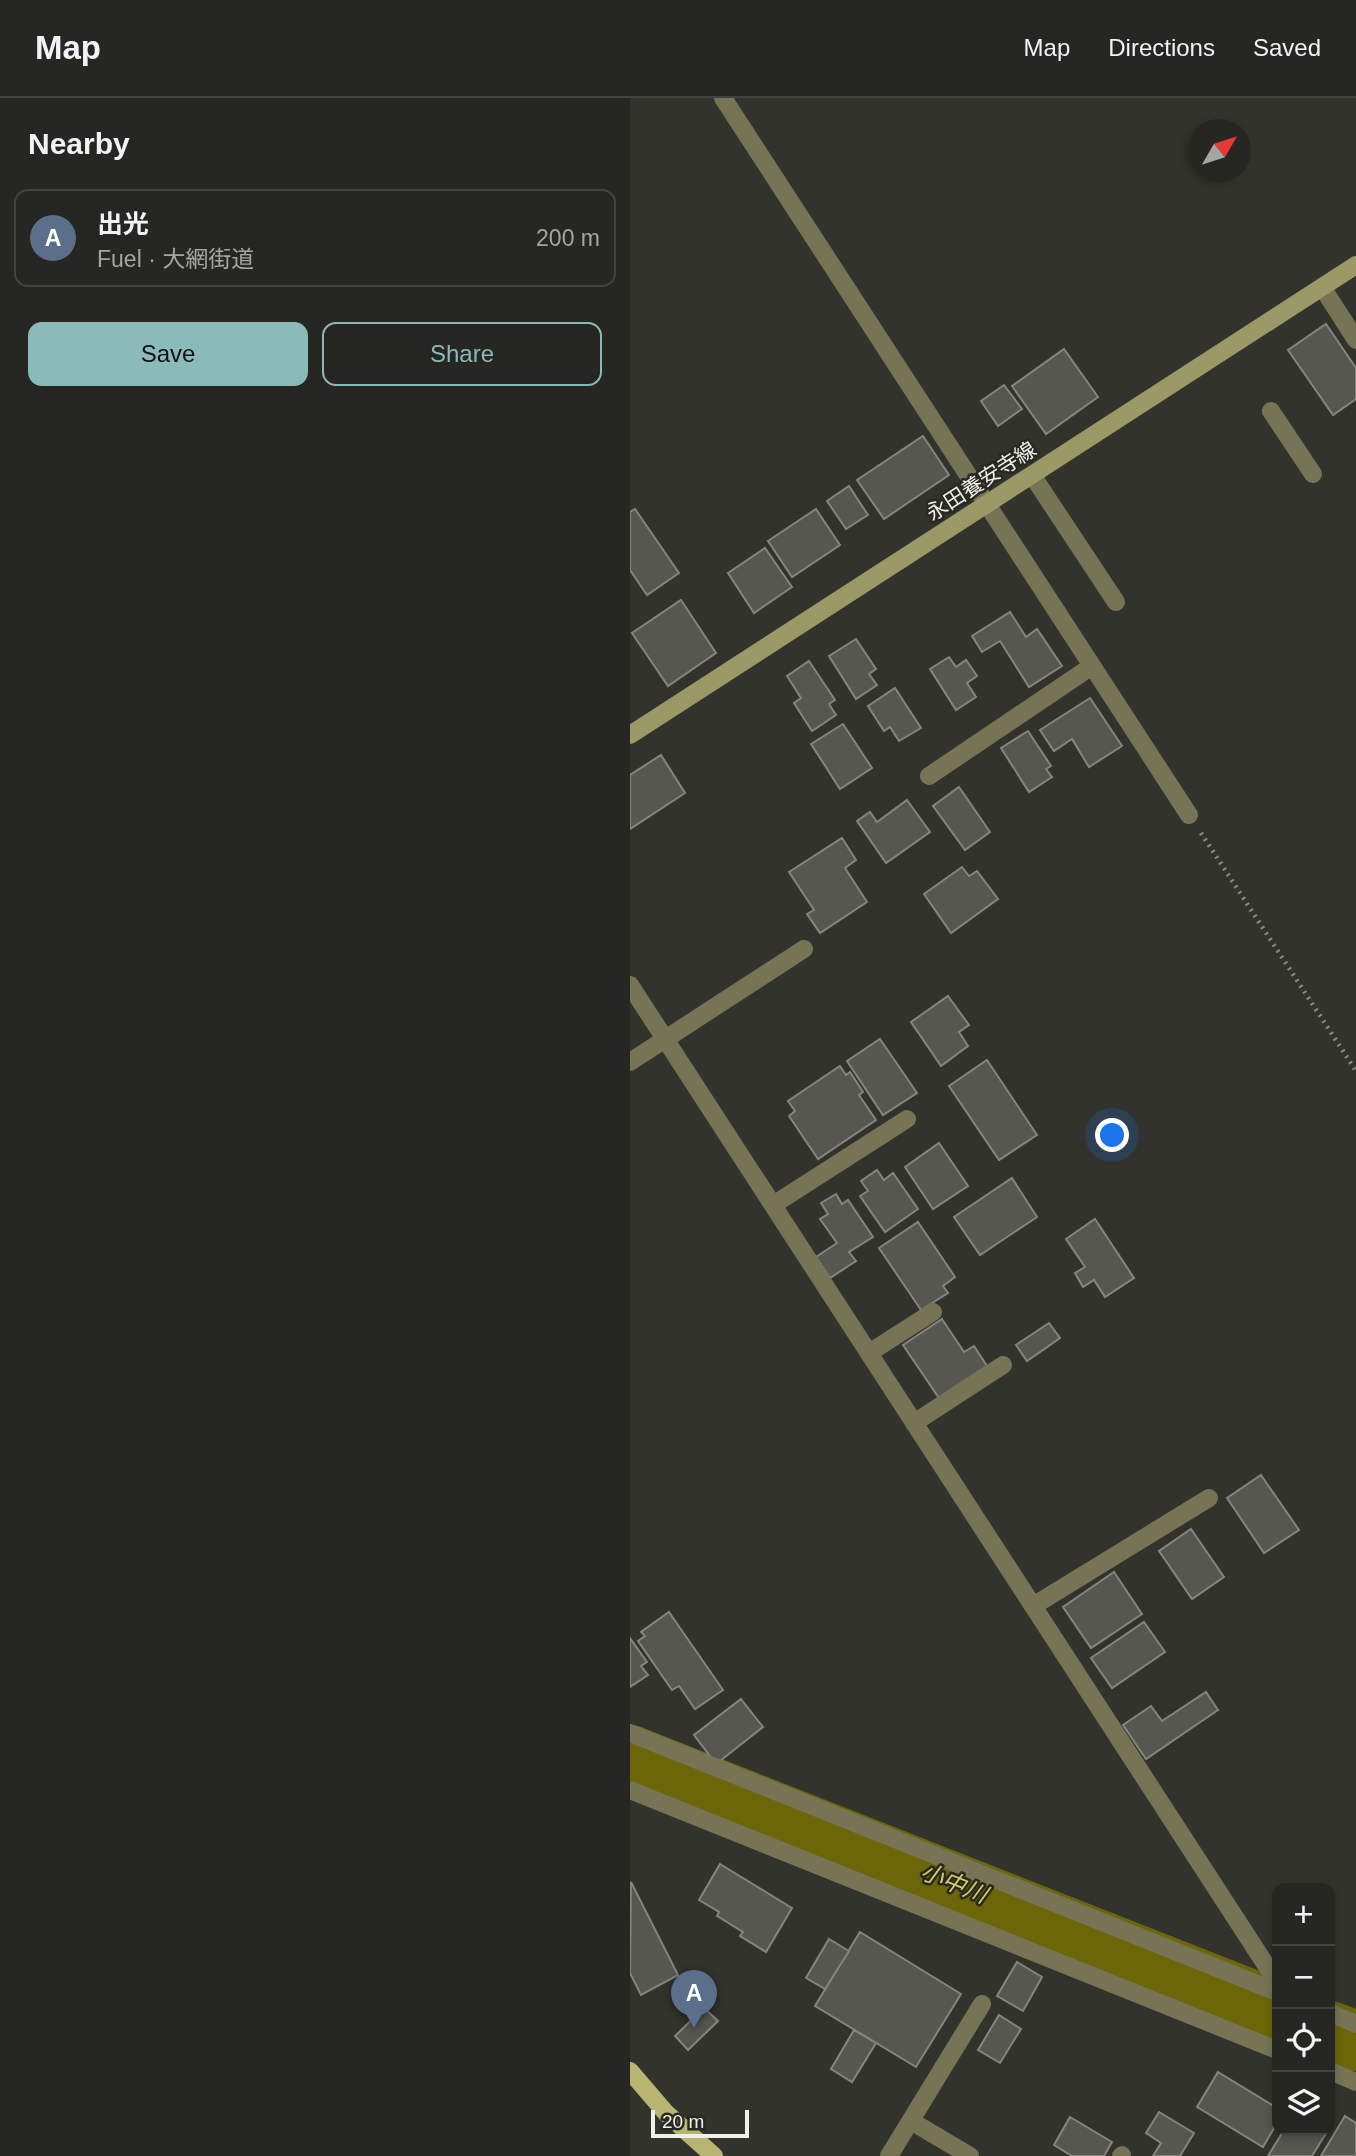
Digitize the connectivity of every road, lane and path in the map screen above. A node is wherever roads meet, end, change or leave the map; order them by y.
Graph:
1 (723, 98) edge
2 (1356, 265) edge
3 (1322, 287) junction
4 (1356, 340) edge
5 (1271, 411) dead end
6 (1313, 474) dead end
7 (1032, 475) junction
8 (986, 505) junction
9 (1116, 603) dead end
10 (1091, 666) junction
11 (630, 735) edge
12 (929, 776) dead end
13 (1189, 815) joint
14 (804, 949) dead end
15 (630, 985) edge
16 (665, 1039) junction
17 (630, 1062) edge
18 (1356, 1071) edge
19 (907, 1119) dead end
20 (773, 1205) junction
21 (933, 1312) dead end
22 (869, 1353) junction
23 (1003, 1365) dead end
24 (914, 1423) junction
25 (1209, 1498) dead end
26 (1033, 1606) junction
27 (630, 1733) edge
28 (630, 1790) edge
29 (1272, 1974) edge
30 (1272, 1990) edge
31 (982, 2004) dead end
32 (1335, 2015) edge
33 (1356, 2024) edge
34 (1272, 2048) edge
35 (630, 2071) edge
36 (1332, 2072) edge
37 (1356, 2082) edge
38 (911, 2120) junction
39 (714, 2156) edge
40 (889, 2156) edge
41 (970, 2156) edge

1 - 8 street
2 - 3 street, 永田養安寺線
3 - 4 street
3 - 7 street, 永田養安寺線
5 - 6 street
7 - 8 street, 永田養安寺線
7 - 9 street
8 - 10 street
8 - 11 street, 永田養安寺線
10 - 12 street
10 - 13 street
13 - 18 path
14 - 16 street
15 - 16 street
16 - 17 street
16 - 20 street
19 - 20 street
20 - 22 street
21 - 22 street
22 - 24 street
23 - 24 street
24 - 26 street
25 - 26 street
26 - 29 street
27 - 30 street
28 - 34 street
31 - 38 street
32 - 33 street
35 - 39 main road
36 - 37 street
38 - 40 street
38 - 41 street

